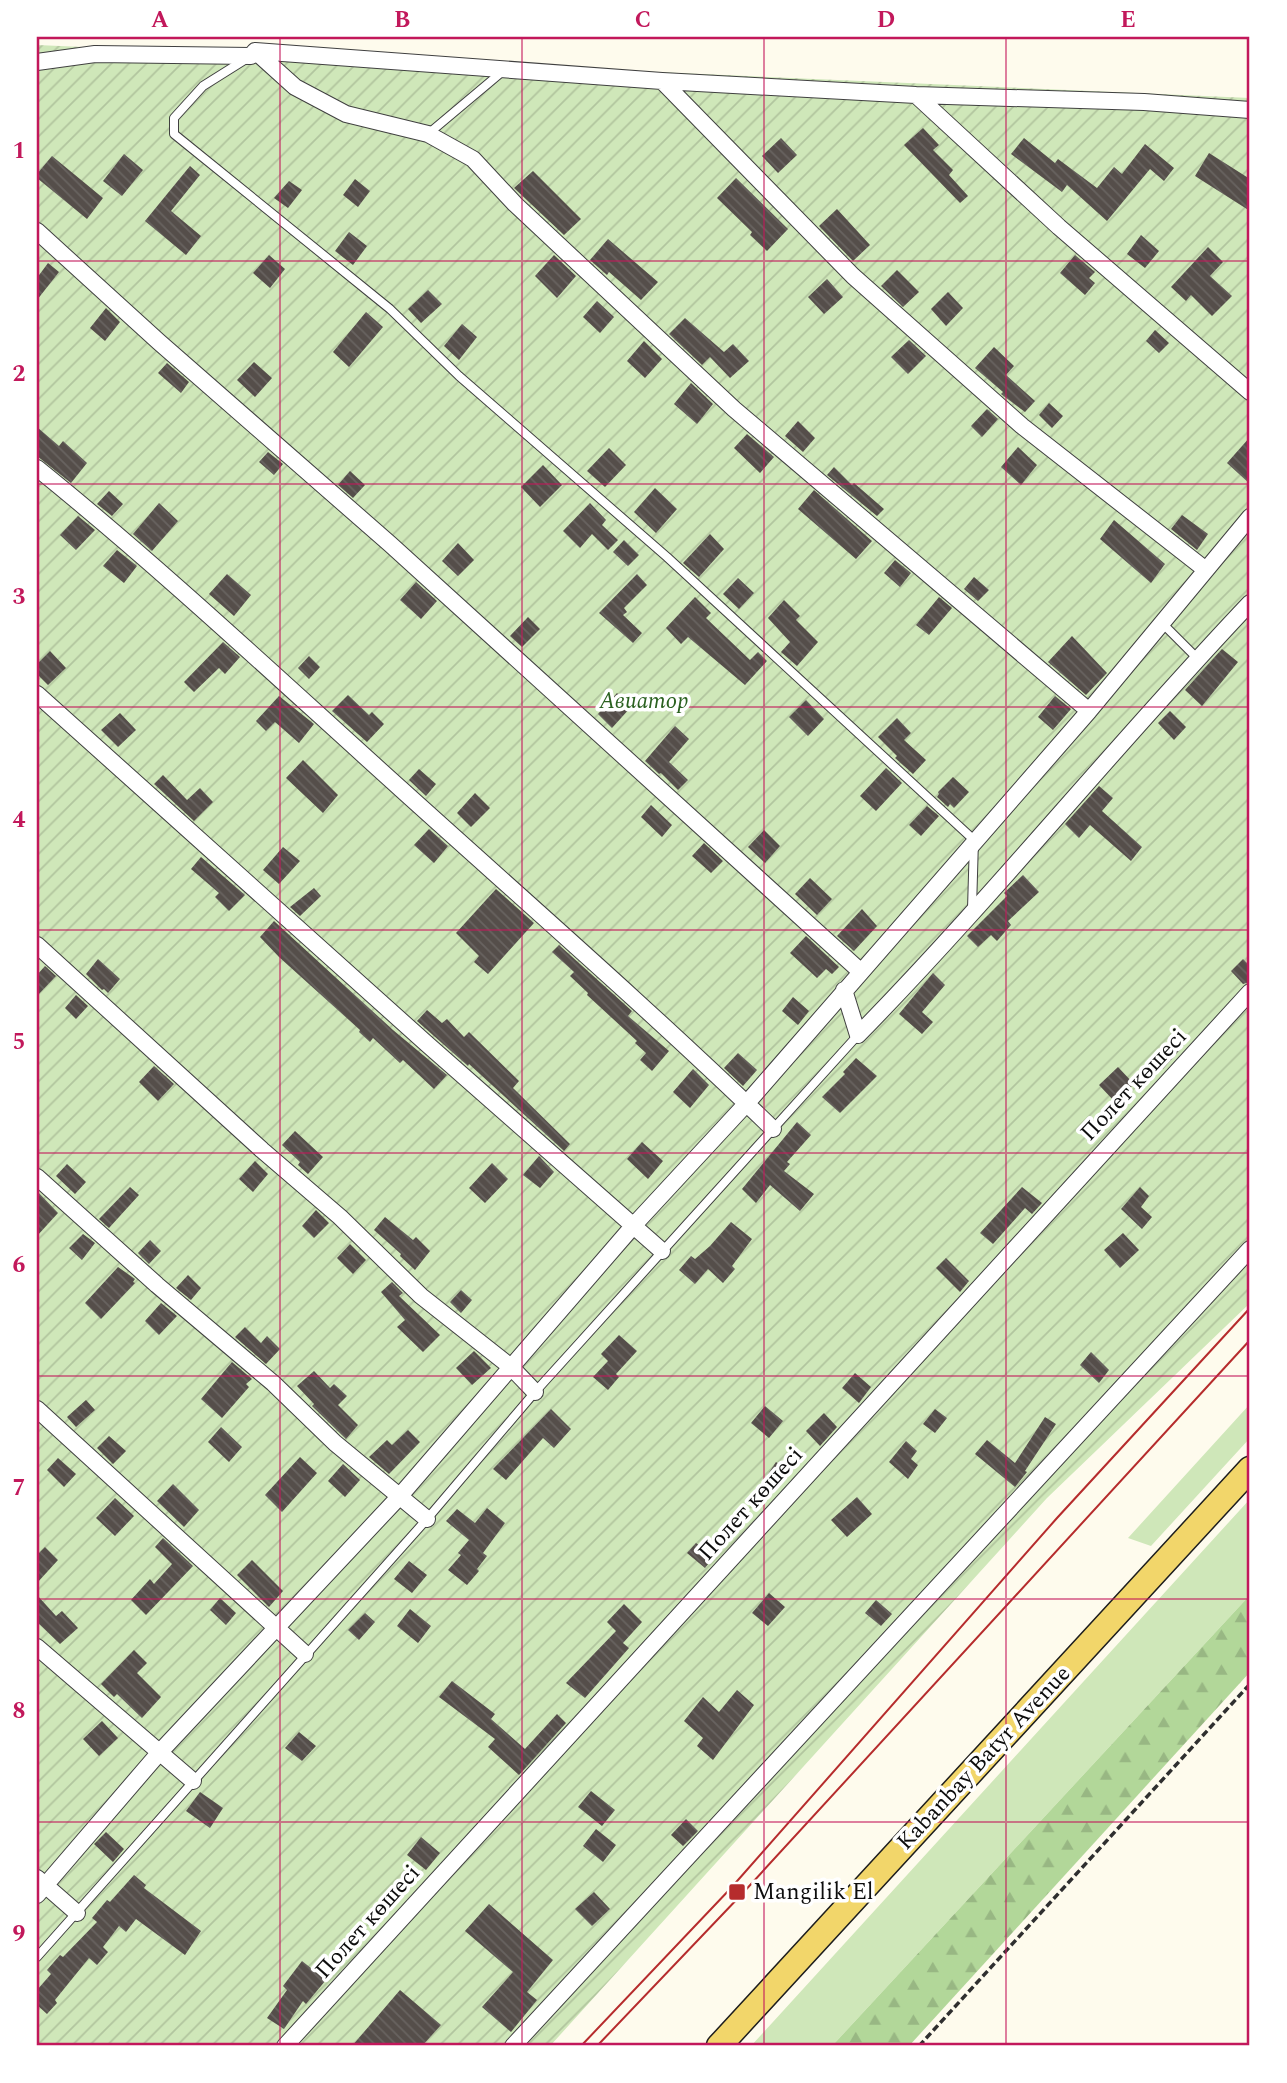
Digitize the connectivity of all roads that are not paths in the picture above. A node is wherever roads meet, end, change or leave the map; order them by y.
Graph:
1 (253, 54) junction
2 (37, 62) edge
3 (506, 69) junction
4 (662, 80) junction
5 (916, 95) junction
6 (1250, 110) edge
7 (428, 134) junction
8 (37, 231) edge
9 (1250, 392) edge
10 (37, 468) edge
11 (1250, 518) edge
12 (1206, 570) junction
13 (1250, 603) edge
14 (1162, 623) junction
15 (1198, 659) junction
16 (37, 694) edge
17 (1089, 710) junction
18 (974, 840) junction
19 (972, 912) junction
20 (37, 945) edge
21 (860, 971) junction
22 (844, 990) junction
23 (1250, 992) edge
24 (858, 1035) junction
25 (747, 1103) junction
26 (773, 1129) junction
27 (37, 1177) edge
28 (634, 1226) junction
29 (1250, 1249) edge
30 (662, 1251) junction
31 (511, 1367) junction
32 (535, 1392) junction
33 (37, 1409) edge
34 (1250, 1469) edge
35 (399, 1497) junction
36 (427, 1519) junction
37 (276, 1628) junction
38 (37, 1647) edge
39 (305, 1654) junction
40 (159, 1753) junction
41 (193, 1781) junction
42 (40, 1886) edge
43 (77, 1913) junction
44 (37, 1957) edge
45 (285, 2046) edge
46 (513, 2046) edge
47 (719, 2046) edge

1 - 2 street
1 - 3 street
1 - 7 street
1 - 18 lane
3 - 4 street
3 - 7 lane
4 - 5 street
4 - 12 street
5 - 6 street
5 - 9 street
7 - 17 street
8 - 21 street
10 - 25 street
11 - 12 street
12 - 14 street
13 - 15 street
14 - 15 lane
14 - 17 street
15 - 19 street
16 - 28 street
17 - 18 street
18 - 19 lane
18 - 21 street
19 - 24 street
20 - 31 street
21 - 22 street
22 - 24 street
22 - 25 street
23 - 45 street, Полет көшесі
24 - 26 lane
25 - 26 street
25 - 28 street
26 - 30 lane
27 - 35 street
28 - 30 street
28 - 31 street
29 - 46 street
30 - 32 lane
31 - 32 street
31 - 35 street
32 - 36 lane
33 - 37 street
34 - 47 main road, Kabanbay Batyr Avenue
35 - 36 street
35 - 37 street
36 - 39 lane
37 - 39 street
37 - 40 street
38 - 40 street
39 - 41 lane
40 - 41 street
40 - 42 street
41 - 43 lane
42 - 43 street
43 - 44 lane

